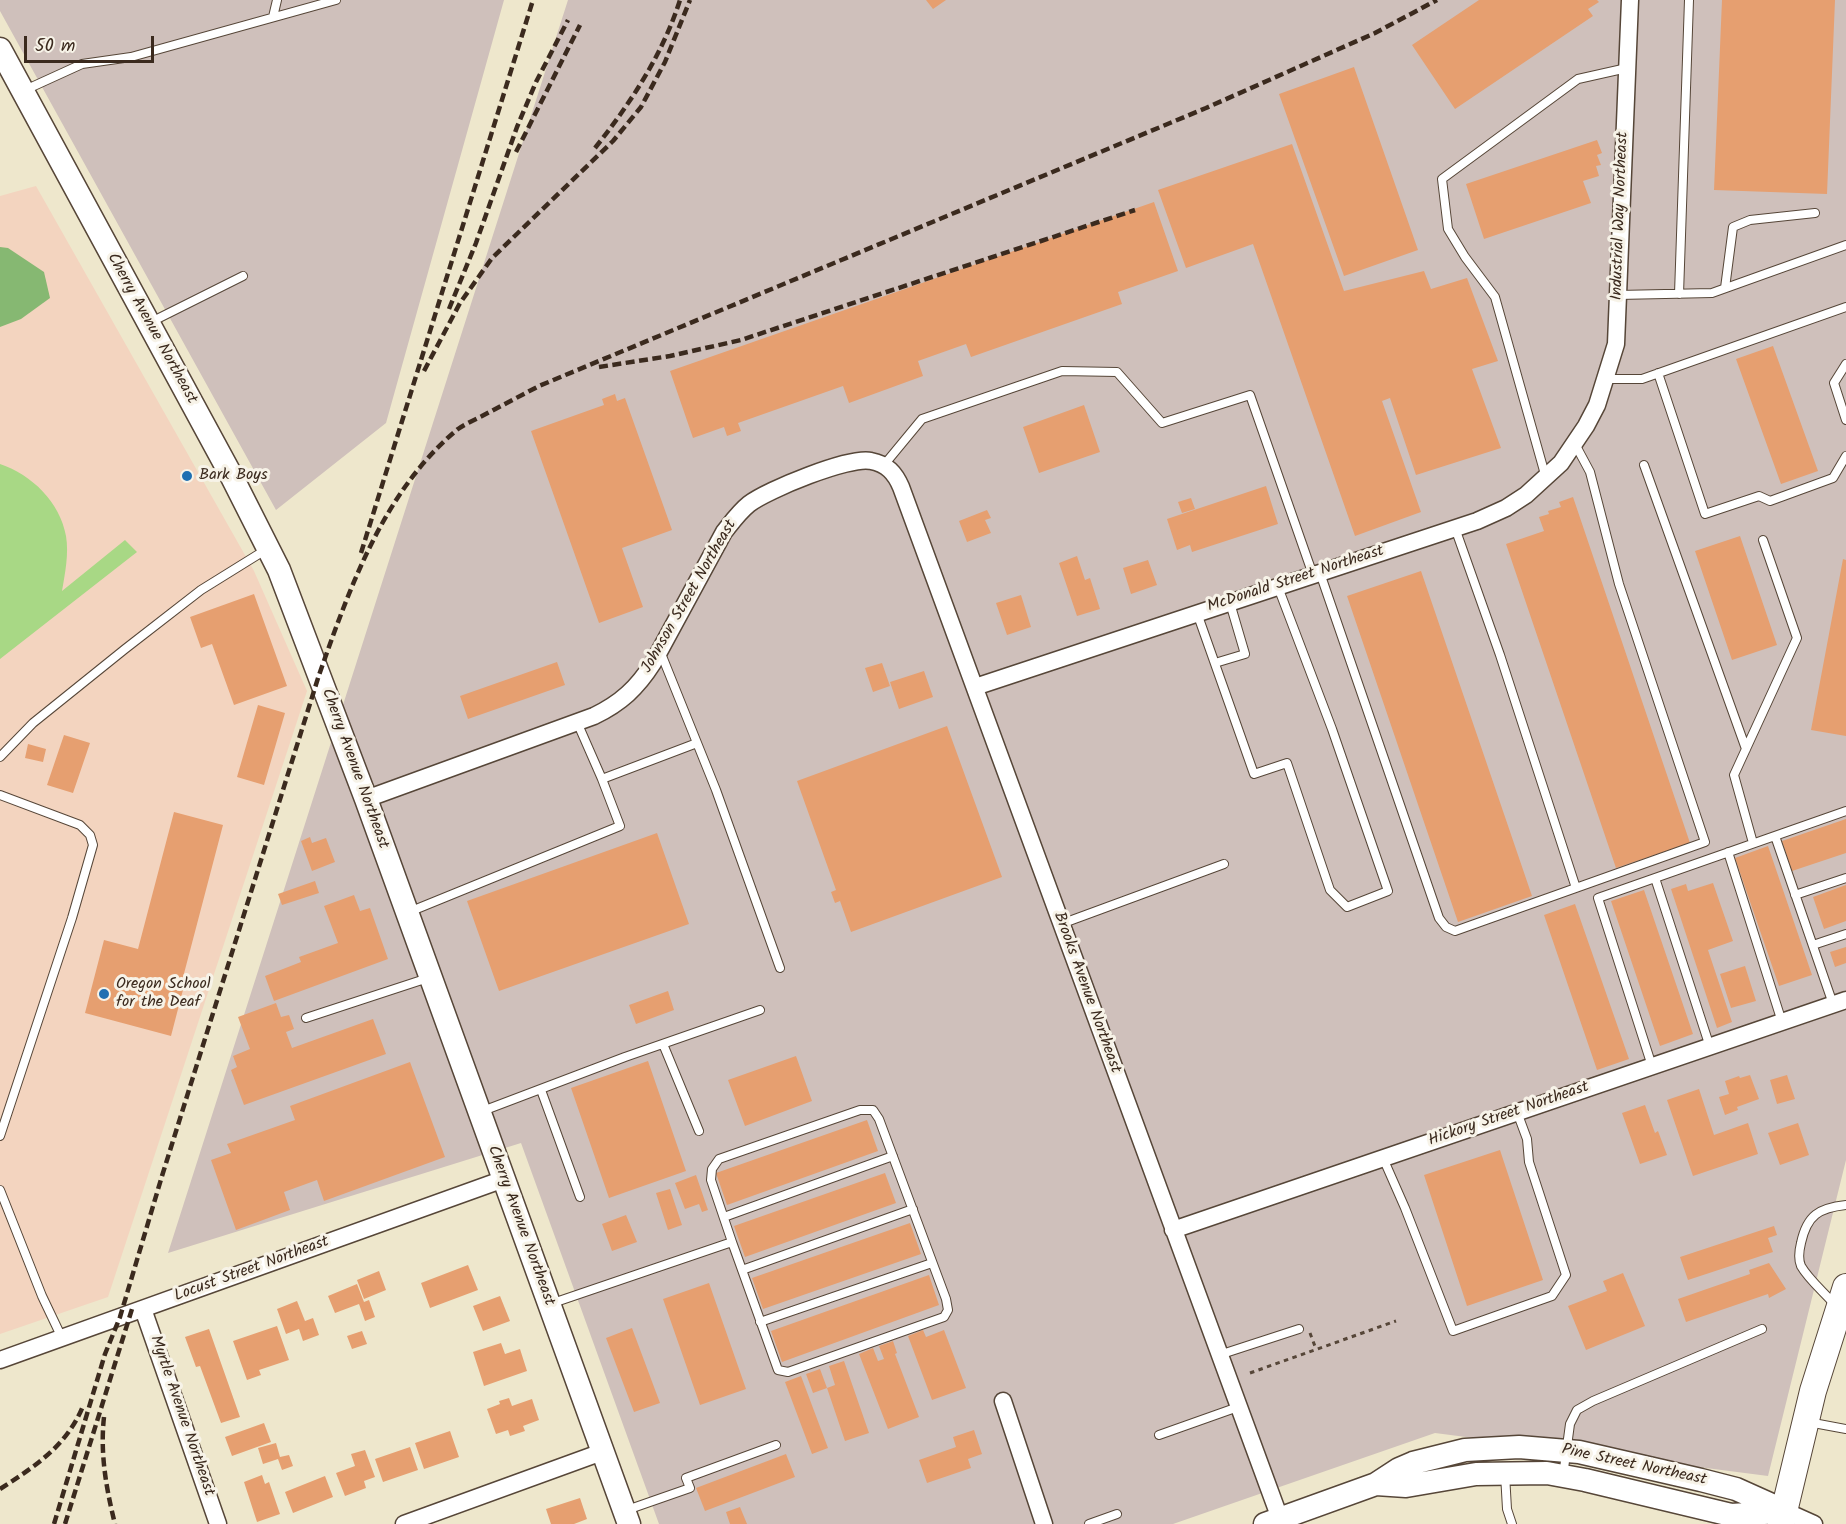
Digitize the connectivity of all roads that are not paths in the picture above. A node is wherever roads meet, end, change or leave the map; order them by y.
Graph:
1 (277, 0) edge
2 (336, 0) edge
3 (1630, 0) edge
4 (1689, 0) edge
5 (273, 17) junction
6 (0, 49) edge
7 (1627, 68) junction
8 (22, 92) junction
9 (1815, 213) dead end
10 (1846, 245) edge
11 (243, 276) dead end
12 (1725, 288) junction
13 (1679, 294) junction
14 (1618, 295) junction
15 (1845, 310) edge
16 (148, 324) junction
17 (1846, 364) edge
18 (1658, 373) junction
19 (1605, 379) junction
20 (1846, 420) edge
21 (1586, 426) joint
22 (1575, 444) junction
23 (1846, 456) edge
24 (884, 465) junction
25 (1644, 465) dead end
26 (1546, 478) junction
27 (1455, 528) junction
28 (1762, 540) dead end
29 (268, 548) junction
30 (1316, 574) junction
31 (1278, 587) junction
32 (1230, 603) junction
33 (1197, 613) junction
34 (660, 651) junction
35 (1215, 663) junction
36 (975, 687) junction
37 (577, 722) junction
38 (697, 743) junction
39 (1746, 748) junction
40 (0, 757) edge
41 (602, 779) junction
42 (0, 795) edge
43 (366, 799) junction
44 (1846, 811) edge
45 (1775, 836) junction
46 (1754, 843) junction
47 (1728, 852) junction
48 (1224, 864) dead end
49 (1655, 878) junction
50 (1846, 878) edge
51 (1576, 888) junction
52 (1796, 895) junction
53 (407, 913) junction
54 (1061, 924) junction
55 (1846, 934) edge
56 (1813, 945) junction
57 (780, 968) dead end
58 (430, 977) junction
59 (1840, 1002) edge
60 (760, 1010) dead end
61 (306, 1018) dead end
62 (1782, 1022) junction
63 (663, 1044) junction
64 (1710, 1047) junction
65 (1652, 1066) junction
66 (541, 1090) junction
67 (479, 1112) junction
68 (1517, 1113) junction
69 (699, 1131) dead end
70 (0, 1136) edge
71 (893, 1156) junction
72 (1383, 1158) junction
73 (504, 1179) junction
74 (0, 1190) edge
75 (580, 1197) dead end
76 (1846, 1205) edge
77 (913, 1209) junction
78 (724, 1217) junction
79 (1173, 1230) junction
80 (732, 1242) junction
81 (932, 1263) junction
82 (742, 1270) junction
83 (1843, 1298) edge
84 (549, 1305) junction
85 (143, 1309) junction
86 (760, 1322) junction
87 (1299, 1329) dead end
88 (1762, 1329) dead end
89 (62, 1338) junction
90 (1219, 1355) junction
91 (0, 1360) edge
92 (1003, 1401) dead end
93 (1239, 1407) junction
94 (1806, 1421) junction
95 (1846, 1429) edge
96 (1159, 1435) dead end
97 (776, 1445) dead end
98 (1566, 1451) junction
99 (602, 1452) junction
100 (1505, 1473) junction
101 (1563, 1476) junction
102 (1376, 1484) junction
103 (1116, 1514) dead end
104 (626, 1518) edge
105 (1783, 1518) edge
106 (1276, 1522) edge
107 (218, 1524) edge
108 (404, 1524) edge
109 (1044, 1524) edge
110 (1089, 1524) edge
111 (1512, 1524) edge
112 (1814, 1524) edge

1 - 5 lane
2 - 5 lane
3 - 7 street, Industrial Way Northeast
4 - 13 lane
5 - 8 lane
6 - 8 main road, Cherry Avenue Northeast
7 - 14 street, Industrial Way Northeast
7 - 26 lane
8 - 16 main road, Cherry Avenue Northeast
9 - 12 lane
10 - 12 lane
11 - 16 lane
12 - 13 lane
13 - 14 lane
14 - 19 street, Industrial Way Northeast
15 - 18 lane
16 - 29 main road, Cherry Avenue Northeast
17 - 20 lane
18 - 19 lane
18 - 23 lane
19 - 21 street, Industrial Way Northeast
21 - 22 street, McDonald Street Northeast
22 - 26 street, McDonald Street Northeast
22 - 51 lane
24 - 30 lane
24 - 34 street, Johnson Street Northeast
24 - 36 street, Brooks Avenue Northeast
25 - 39 lane
26 - 27 street, McDonald Street Northeast
27 - 30 street, McDonald Street Northeast
27 - 51 lane
28 - 39 lane
29 - 40 lane
29 - 43 main road, Cherry Avenue Northeast
30 - 31 street, McDonald Street Northeast
30 - 51 lane
31 - 32 street, McDonald Street Northeast
31 - 35 lane
32 - 33 street, McDonald Street Northeast
32 - 35 lane
33 - 35 lane
33 - 36 street, McDonald Street Northeast
34 - 37 street, Johnson Street Northeast
34 - 38 lane
36 - 54 street, Brooks Avenue Northeast
37 - 41 lane
37 - 43 street, Johnson Street Northeast
38 - 41 lane
38 - 57 lane
39 - 46 lane
41 - 53 lane
42 - 70 lane
43 - 53 main road, Cherry Avenue Northeast
44 - 45 lane
45 - 46 lane
45 - 52 lane
46 - 47 lane
47 - 49 lane
47 - 62 lane
48 - 54 lane
49 - 64 lane
49 - 65 lane
50 - 52 lane
52 - 56 lane
53 - 58 main road, Cherry Avenue Northeast
54 - 79 street, Brooks Avenue Northeast
55 - 56 lane
56 - 59 lane
58 - 61 lane
58 - 67 main road, Cherry Avenue Northeast
59 - 62 street, Hickory Street Northeast
60 - 63 lane
62 - 64 street, Hickory Street Northeast
63 - 66 lane
63 - 69 lane
64 - 65 street, Hickory Street Northeast
65 - 68 street, Hickory Street Northeast
66 - 67 lane
66 - 75 lane
67 - 73 main road, Cherry Avenue Northeast
68 - 72 street, Hickory Street Northeast
68 - 72 lane
71 - 77 lane
71 - 78 lane
71 - 78 lane
72 - 79 street, Hickory Street Northeast
73 - 84 main road, Cherry Avenue Northeast
73 - 85 street, Locust Street Northeast
74 - 89 lane
76 - 83 lane
77 - 81 lane
77 - 82 lane
78 - 80 lane
79 - 90 street, Brooks Avenue Northeast
80 - 82 lane
80 - 84 lane
81 - 86 lane
81 - 86 lane
82 - 86 lane
83 - 94 main road
84 - 99 main road, Cherry Avenue Northeast
85 - 89 street, Locust Street Northeast
85 - 107 street, Myrtle Avenue Northeast
87 - 90 lane
88 - 98 lane
89 - 91 street, Locust Street Northeast
90 - 93 street, Brooks Avenue Northeast
92 - 109 street
93 - 96 lane
93 - 106 street, Brooks Avenue Northeast
94 - 95 lane
94 - 105 main road
97 - 104 lane
98 - 101 lane
98 - 102 main road, Pine Street Northeast
98 - 105 main road, Pine Street Northeast
99 - 104 main road, Cherry Avenue Northeast
99 - 108 street
100 - 101 main road, Pine Street Northeast
100 - 102 main road, Pine Street Northeast
100 - 111 lane
101 - 105 main road, Pine Street Northeast
102 - 106 main road, Pine Street Northeast
103 - 110 lane
105 - 112 street, Pine Street Northeast

